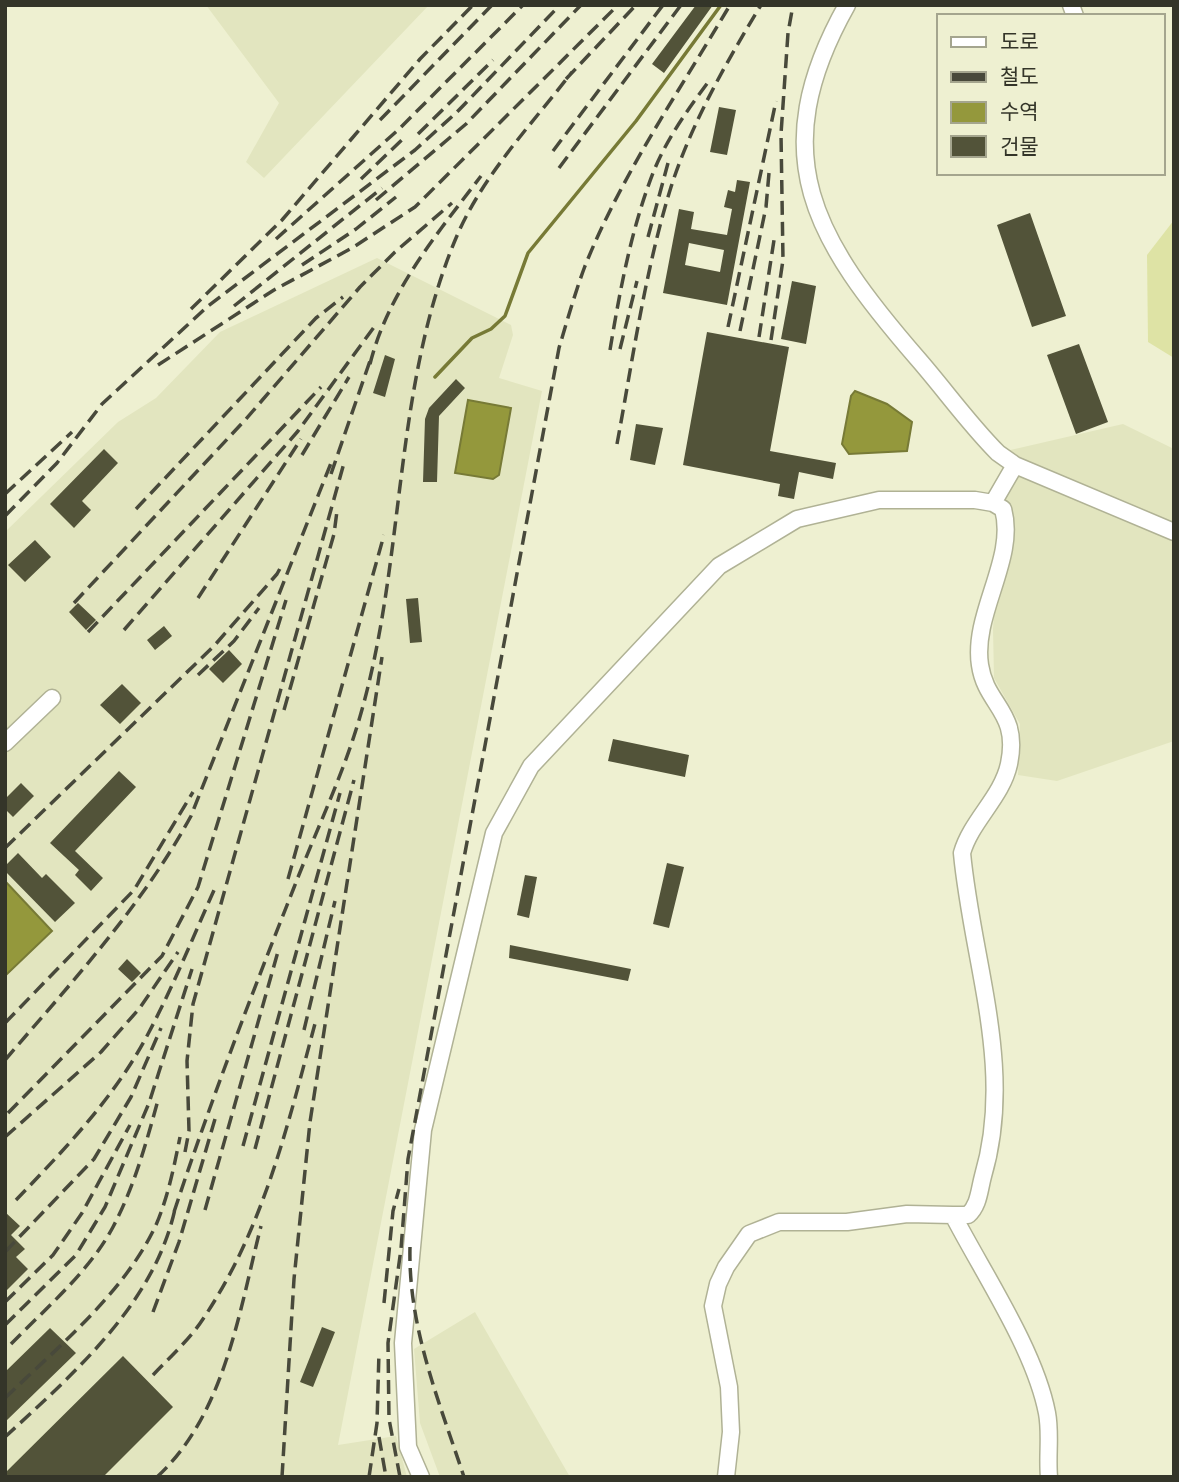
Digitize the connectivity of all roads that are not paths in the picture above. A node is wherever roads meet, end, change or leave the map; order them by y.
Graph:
1 (848, 5) edge
2 (1015, 465) junction
3 (993, 503) junction
4 (1174, 532) edge
5 (52, 698) dead end
6 (5, 743) edge
7 (953, 1215) junction
8 (421, 1477) edge
9 (726, 1477) edge
10 (1049, 1477) edge

1 - 2 street
2 - 3 street
2 - 4 street
3 - 7 street
3 - 8 street
5 - 6 street
7 - 9 street
7 - 10 street

